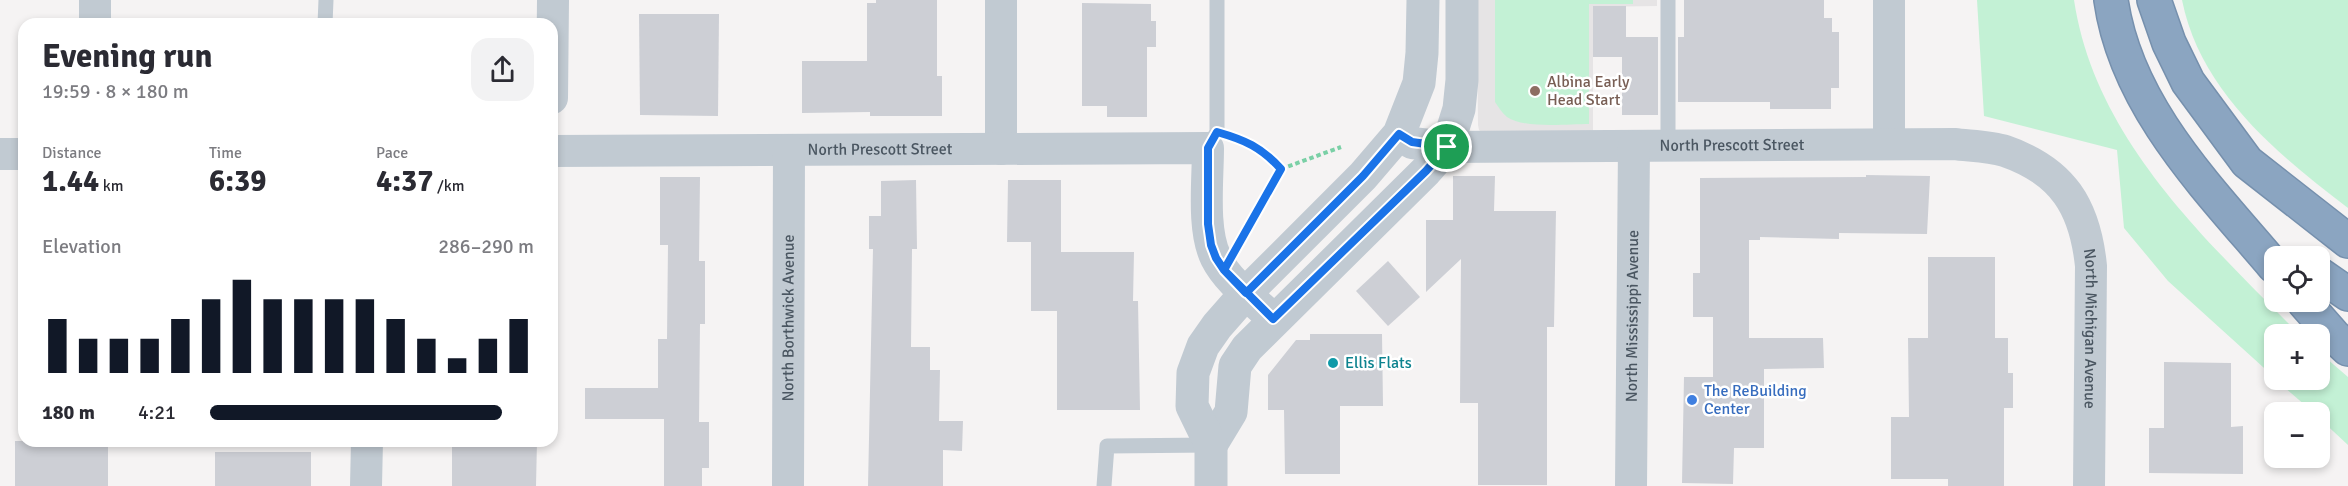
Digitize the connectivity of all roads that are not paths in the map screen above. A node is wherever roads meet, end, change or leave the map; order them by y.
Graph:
1 (95, 0) edge
2 (326, 0) edge
3 (553, 0) edge
4 (1001, 0) edge
5 (1217, 0) edge
6 (1423, 0) edge
7 (1462, 0) edge
8 (1668, 0) edge
9 (1889, 0) edge
10 (2111, 0) edge
11 (2154, 0) edge
12 (95, 18) edge
13 (325, 18) edge
14 (553, 18) edge
15 (1399, 134) junction
16 (1213, 140) junction
17 (1889, 144) junction
18 (1634, 146) junction
19 (1668, 146) junction
20 (1447, 147) junction
21 (1001, 149) junction
22 (789, 150) junction
23 (558, 152) edge
24 (0, 154) edge
25 (18, 154) edge
26 (2058, 182) joint
27 (2238, 224) junction
28 (2348, 241) edge
29 (2274, 246) edge
30 (2264, 254) edge
31 (1235, 282) junction
32 (2330, 282) edge
33 (2348, 294) edge
34 (2312, 312) edge
35 (1273, 319) junction
36 (2348, 349) edge
37 (1211, 445) junction
38 (367, 447) edge
39 (366, 486) edge
40 (788, 486) edge
41 (1104, 486) edge
42 (1211, 486) edge
43 (1631, 486) edge
44 (2090, 486) edge

1 - 12 street
2 - 13 lane
3 - 14 street
4 - 21 street
5 - 16 lane
6 - 15 street
7 - 20 street
8 - 19 lane
9 - 17 street
10 - 27 highway
11 - 28 highway
15 - 20 street, North Prescott Street
15 - 31 street
16 - 21 street, North Prescott Street
16 - 31 street
17 - 19 street, North Prescott Street
17 - 26 street, North Prescott Street
18 - 19 street, North Prescott Street
18 - 20 street, North Prescott Street
18 - 43 street, North Mississippi Avenue
20 - 35 street
21 - 22 street, North Prescott Street
22 - 23 street, North Prescott Street
22 - 40 street, North Borthwick Avenue
24 - 25 street
26 - 44 street, North Michigan Avenue
27 - 29 highway
27 - 30 highway
31 - 35 street
31 - 37 street
32 - 33 highway
34 - 36 highway
35 - 37 street
37 - 41 lane
37 - 42 street
38 - 39 street

